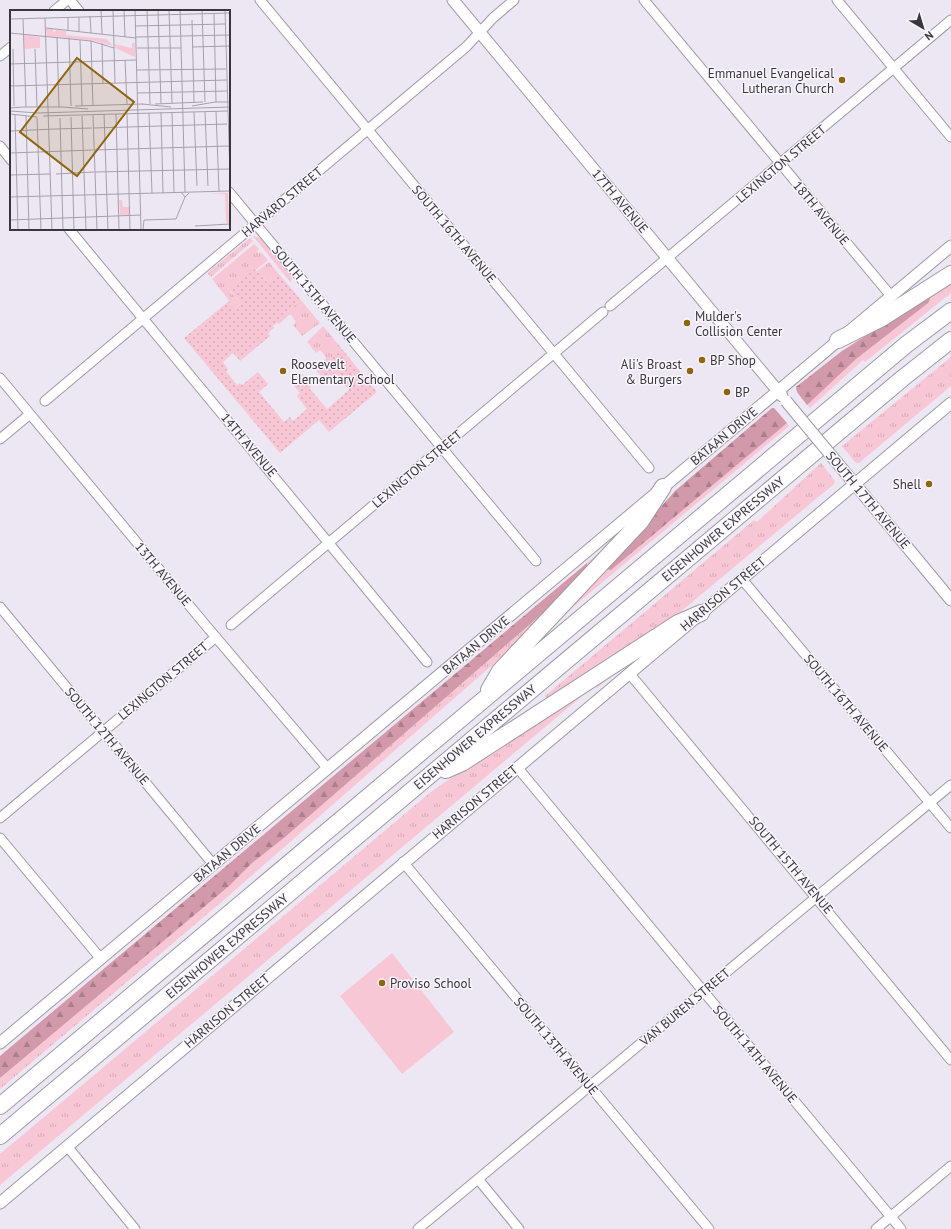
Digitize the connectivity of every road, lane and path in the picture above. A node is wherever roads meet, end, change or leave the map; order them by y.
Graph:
1 (68, 0) edge
2 (260, 0) edge
3 (453, 0) edge
4 (514, 0) edge
5 (644, 0) edge
6 (837, 0) edge
7 (55, 10) edge
8 (78, 10) edge
9 (951, 20) edge
10 (481, 33) junction
11 (10, 48) edge
12 (0, 56) edge
13 (894, 68) junction
14 (368, 130) junction
15 (951, 138) edge
16 (0, 146) edge
17 (10, 159) edge
18 (781, 164) junction
19 (230, 193) edge
20 (256, 224) junction
21 (70, 230) edge
22 (951, 246) edge
23 (668, 259) junction
24 (951, 274) edge
25 (891, 296) junction
26 (951, 311) edge
27 (144, 318) junction
28 (838, 340) junction
29 (951, 340) edge
30 (554, 354) junction
31 (0, 378) edge
32 (777, 391) junction
33 (46, 401) dead end
34 (786, 401) joint
35 (951, 402) edge
36 (30, 414) junction
37 (0, 439) edge
38 (443, 448) junction
39 (649, 468) dead end
40 (854, 483) junction
41 (663, 487) junction
42 (330, 542) junction
43 (536, 561) dead end
44 (742, 578) junction
45 (951, 600) edge
46 (0, 608) edge
47 (700, 613) junction
48 (231, 625) dead end
49 (216, 638) junction
50 (427, 662) dead end
51 (629, 673) junction
52 (481, 702) junction
53 (103, 731) junction
54 (517, 767) junction
55 (328, 768) junction
56 (423, 781) junction
57 (951, 785) edge
58 (930, 803) junction
59 (0, 818) edge
60 (951, 828) edge
61 (0, 838) edge
62 (403, 862) junction
63 (213, 864) junction
64 (817, 897) junction
65 (101, 959) junction
66 (703, 992) junction
67 (0, 1043) edge
68 (951, 1060) edge
69 (590, 1086) junction
70 (0, 1106) edge
71 (0, 1136) edge
72 (67, 1146) junction
73 (951, 1166) edge
74 (478, 1179) junction
75 (0, 1203) edge
76 (891, 1216) junction
77 (135, 1229) edge
78 (418, 1229) edge
79 (519, 1229) edge
80 (709, 1229) edge
81 (876, 1229) edge
82 (901, 1229) edge

1 - 7 street
1 - 8 street
2 - 14 street, SOUTH 16TH AVENUE
3 - 10 street, 17TH AVENUE
4 - 10 street, HARVARD STREET
5 - 18 street, 18TH AVENUE
6 - 13 street
9 - 13 street, LEXINGTON STREET
10 - 14 street, HARVARD STREET
10 - 23 street, 17TH AVENUE
11 - 12 street
13 - 15 street
13 - 18 street, LEXINGTON STREET
14 - 20 street, HARVARD STREET
14 - 30 street, SOUTH 16TH AVENUE
16 - 17 street
18 - 23 street, LEXINGTON STREET
18 - 25 street, 18TH AVENUE
19 - 20 street, SOUTH 15TH AVENUE
20 - 27 street, HARVARD STREET
20 - 38 street, SOUTH 15TH AVENUE
21 - 27 street, 14TH AVENUE
22 - 25 street, BATAAN DRIVE
23 - 30 street, LEXINGTON STREET
23 - 32 street, 17TH AVENUE
24 - 28 highway
25 - 28 street, BATAAN DRIVE
26 - 52 highway, EISENHOWER EXPRESSWAY
27 - 33 street, HARVARD STREET
27 - 42 street, 14TH AVENUE
28 - 32 street, BATAAN DRIVE
29 - 56 highway, EISENHOWER EXPRESSWAY
30 - 38 street, LEXINGTON STREET
30 - 39 street, SOUTH 16TH AVENUE
31 - 36 street, 13TH AVENUE
32 - 34 street, 17TH AVENUE
32 - 41 street, BATAAN DRIVE
34 - 40 street, SOUTH 17TH AVENUE, bridge
35 - 40 street, HARRISON STREET
36 - 37 street
36 - 49 street, 13TH AVENUE
38 - 42 street, LEXINGTON STREET
38 - 43 street, SOUTH 15TH AVENUE
40 - 44 street, HARRISON STREET
40 - 45 street, SOUTH 17TH AVENUE
41 - 52 highway
41 - 55 street, BATAAN DRIVE
42 - 48 street, LEXINGTON STREET
42 - 50 street, 14TH AVENUE
44 - 47 street, HARRISON STREET
44 - 58 street, SOUTH 16TH AVENUE
46 - 53 street, SOUTH 12TH AVENUE
47 - 51 street, HARRISON STREET
47 - 56 highway
49 - 53 street, LEXINGTON STREET
49 - 55 street, 13TH AVENUE
51 - 54 street, HARRISON STREET
51 - 64 street, SOUTH 15TH AVENUE
52 - 70 highway, EISENHOWER EXPRESSWAY
53 - 59 street, LEXINGTON STREET
53 - 63 street, SOUTH 12TH AVENUE
54 - 62 street, HARRISON STREET
54 - 66 street, SOUTH 14TH AVENUE
55 - 63 street, BATAAN DRIVE
56 - 71 highway, EISENHOWER EXPRESSWAY
57 - 58 street, VAN BUREN STREET
58 - 60 street, SOUTH 16TH AVENUE
58 - 64 street, VAN BUREN STREET
61 - 65 street
62 - 69 street, SOUTH 13TH AVENUE
62 - 72 street, HARRISON STREET
63 - 65 street, BATAAN DRIVE
64 - 66 street, VAN BUREN STREET
64 - 68 street, SOUTH 15TH AVENUE
65 - 67 street, BATAAN DRIVE
66 - 69 street, VAN BUREN STREET
66 - 76 street, SOUTH 14TH AVENUE
69 - 74 street, VAN BUREN STREET
69 - 80 street, SOUTH 13TH AVENUE
72 - 75 street, HARRISON STREET
72 - 77 street
73 - 76 street
74 - 78 street, VAN BUREN STREET
74 - 79 street
76 - 81 street
76 - 82 street, SOUTH 14TH AVENUE

